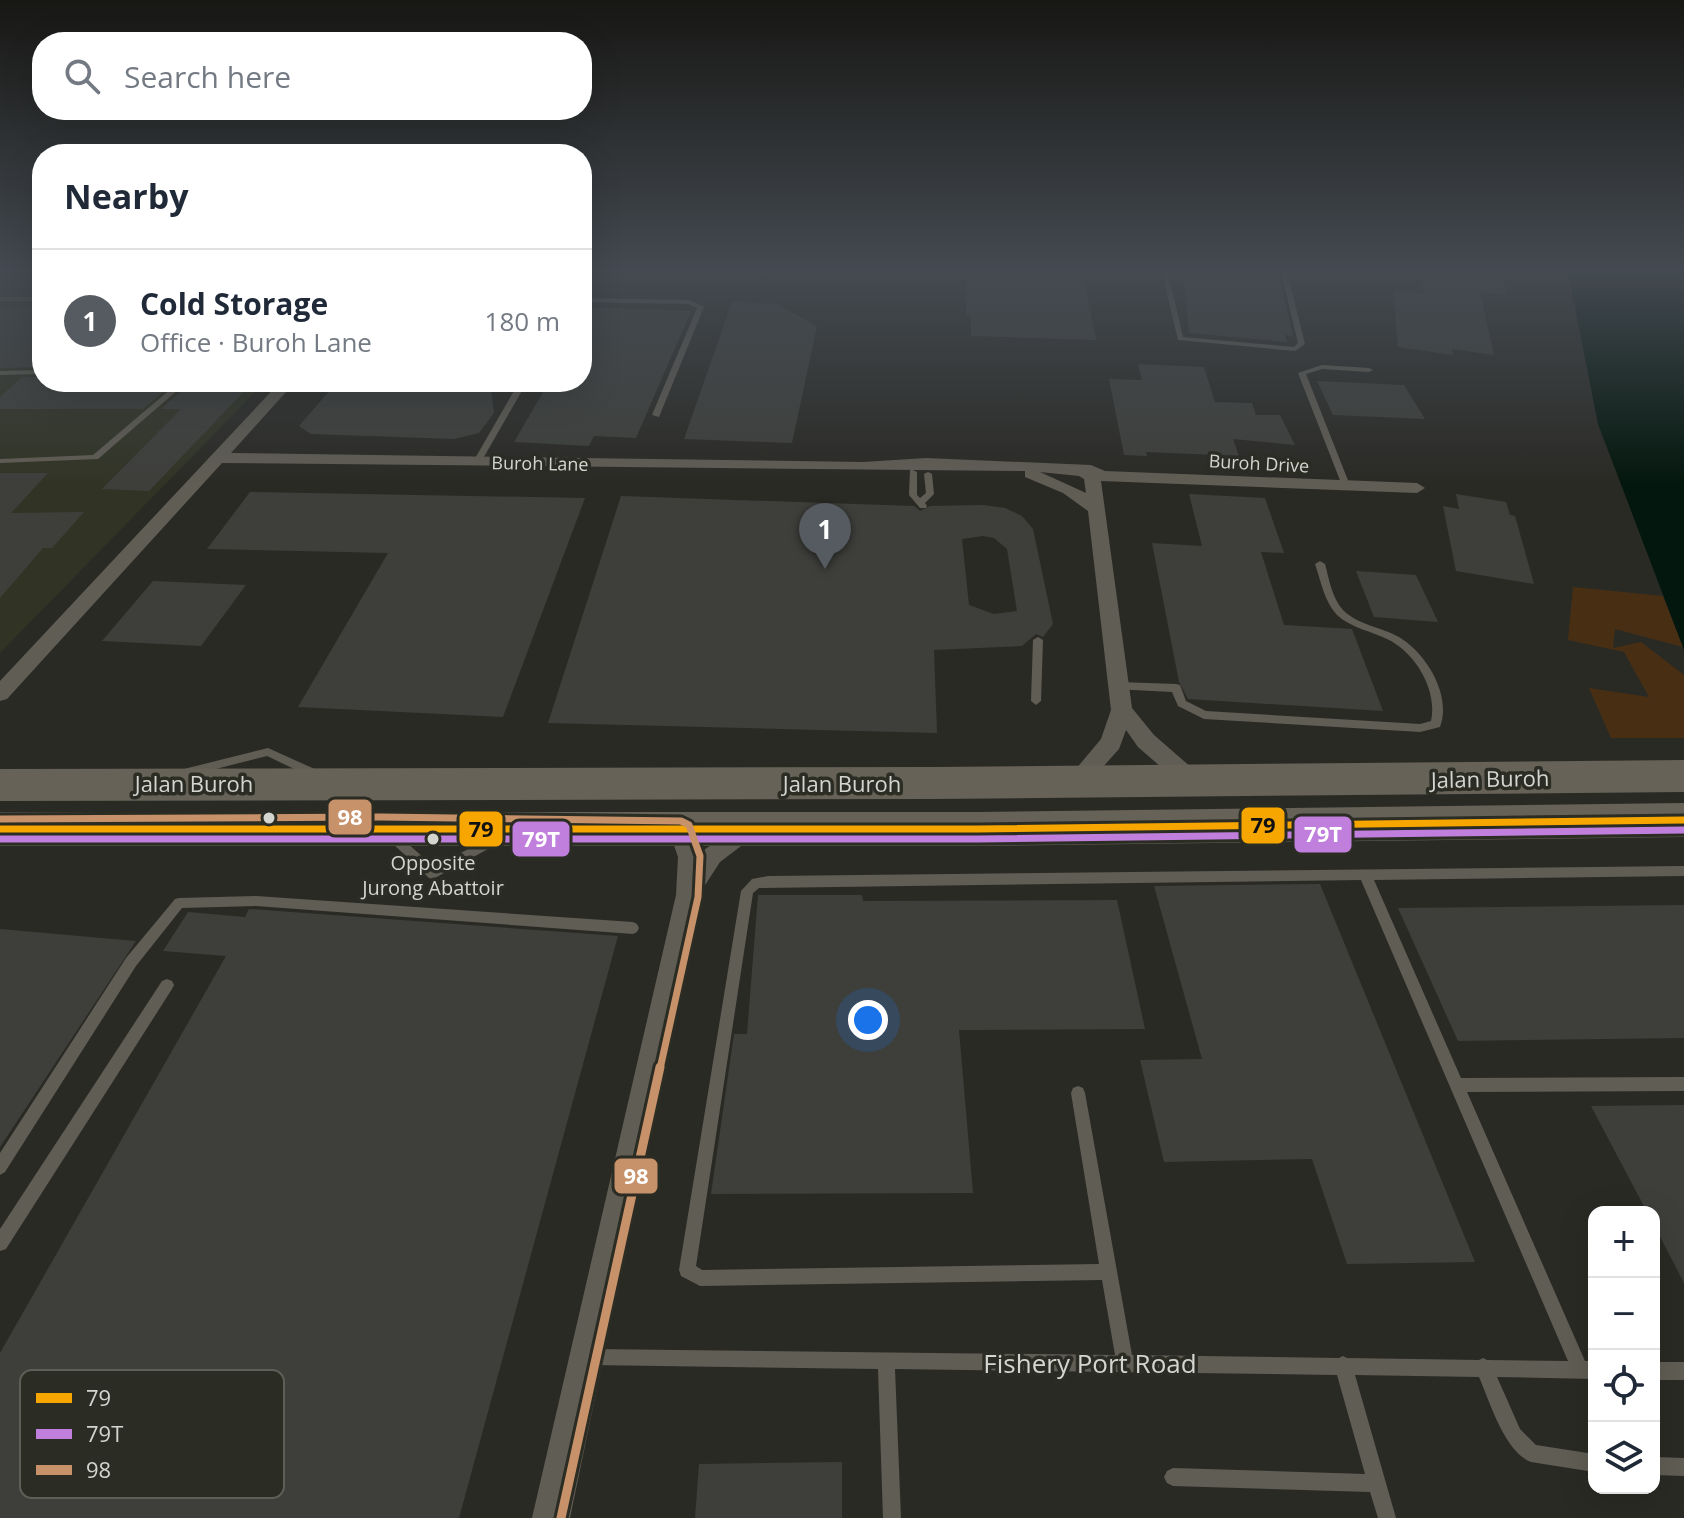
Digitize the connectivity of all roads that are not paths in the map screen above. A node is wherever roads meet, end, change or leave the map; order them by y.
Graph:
1 (686, 343) edge
2 (1224, 343) edge
3 (1302, 343) edge
4 (1369, 370) dead end
5 (32, 372) edge
6 (0, 373) edge
7 (171, 392) edge
8 (279, 392) edge
9 (517, 392) edge
10 (656, 415) dead end
11 (217, 458) junction
12 (0, 461) edge
13 (477, 462) junction
14 (922, 470) junction
15 (1094, 473) junction
16 (1029, 474) junction
17 (1347, 488) junction
18 (1417, 488) dead end
19 (1095, 508) junction
20 (1320, 564) dead end
21 (1038, 640) dead end
22 (1118, 686) junction
23 (0, 694) edge
24 (1036, 701) dead end
25 (1122, 710) junction
26 (1684, 776) edge
27 (1192, 781) junction
28 (1076, 782) junction
29 (0, 785) edge
30 (1684, 820) edge
31 (0, 829) edge
32 (745, 830) junction
33 (681, 831) junction
34 (1684, 871) edge
35 (1366, 876) junction
36 (688, 895) junction
37 (633, 928) dead end
38 (167, 985) dead end
39 (1684, 1084) edge
40 (1456, 1085) junction
41 (1078, 1093) dead end
42 (0, 1167) edge
43 (0, 1243) edge
44 (1109, 1272) junction
45 (586, 1357) junction
46 (1124, 1361) junction
47 (886, 1363) junction
48 (1343, 1365) junction
49 (1483, 1367) junction
50 (1587, 1370) edge
51 (1660, 1371) edge
52 (1684, 1371) edge
53 (1588, 1462) edge
54 (1660, 1466) edge
55 (1684, 1467) edge
56 (1173, 1477) dead end
57 (1377, 1483) junction
58 (551, 1518) edge
59 (892, 1518) edge
60 (1387, 1518) edge

1 - 10 lane
2 - 3 lane
4 - 17 lane
5 - 6 lane
7 - 12 lane
8 - 11 street
9 - 13 lane
11 - 13 street, Buroh Lane
11 - 23 street
13 - 14 street, Buroh Lane
14 - 14 lane
14 - 15 street
14 - 16 street
15 - 16 street, Buroh Drive
15 - 17 street, Buroh Drive
15 - 19 street
16 - 19 street
17 - 18 street, Buroh Drive
19 - 22 street
20 - 22 lane
21 - 24 lane
22 - 25 street
25 - 27 street
25 - 28 street
26 - 27 highway, Jalan Buroh
27 - 28 highway, Jalan Buroh
28 - 29 highway, Jalan Buroh
30 - 32 highway, Jalan Buroh
31 - 33 highway, Jalan Buroh
32 - 33 highway, Jalan Buroh
32 - 36 street
33 - 36 street
34 - 35 lane
35 - 40 lane
35 - 44 lane
36 - 45 street
37 - 42 lane
38 - 43 lane
39 - 40 lane
40 - 50 lane
41 - 44 lane
44 - 46 lane
45 - 47 lane, Fishery Port Road
45 - 58 street
46 - 47 lane, Fishery Port Road
46 - 48 lane, Fishery Port Road
47 - 59 lane
48 - 49 lane, Fishery Port Road
48 - 57 lane
49 - 50 lane, Fishery Port Road
49 - 53 lane
51 - 52 lane
54 - 55 lane
56 - 57 lane
57 - 60 lane

